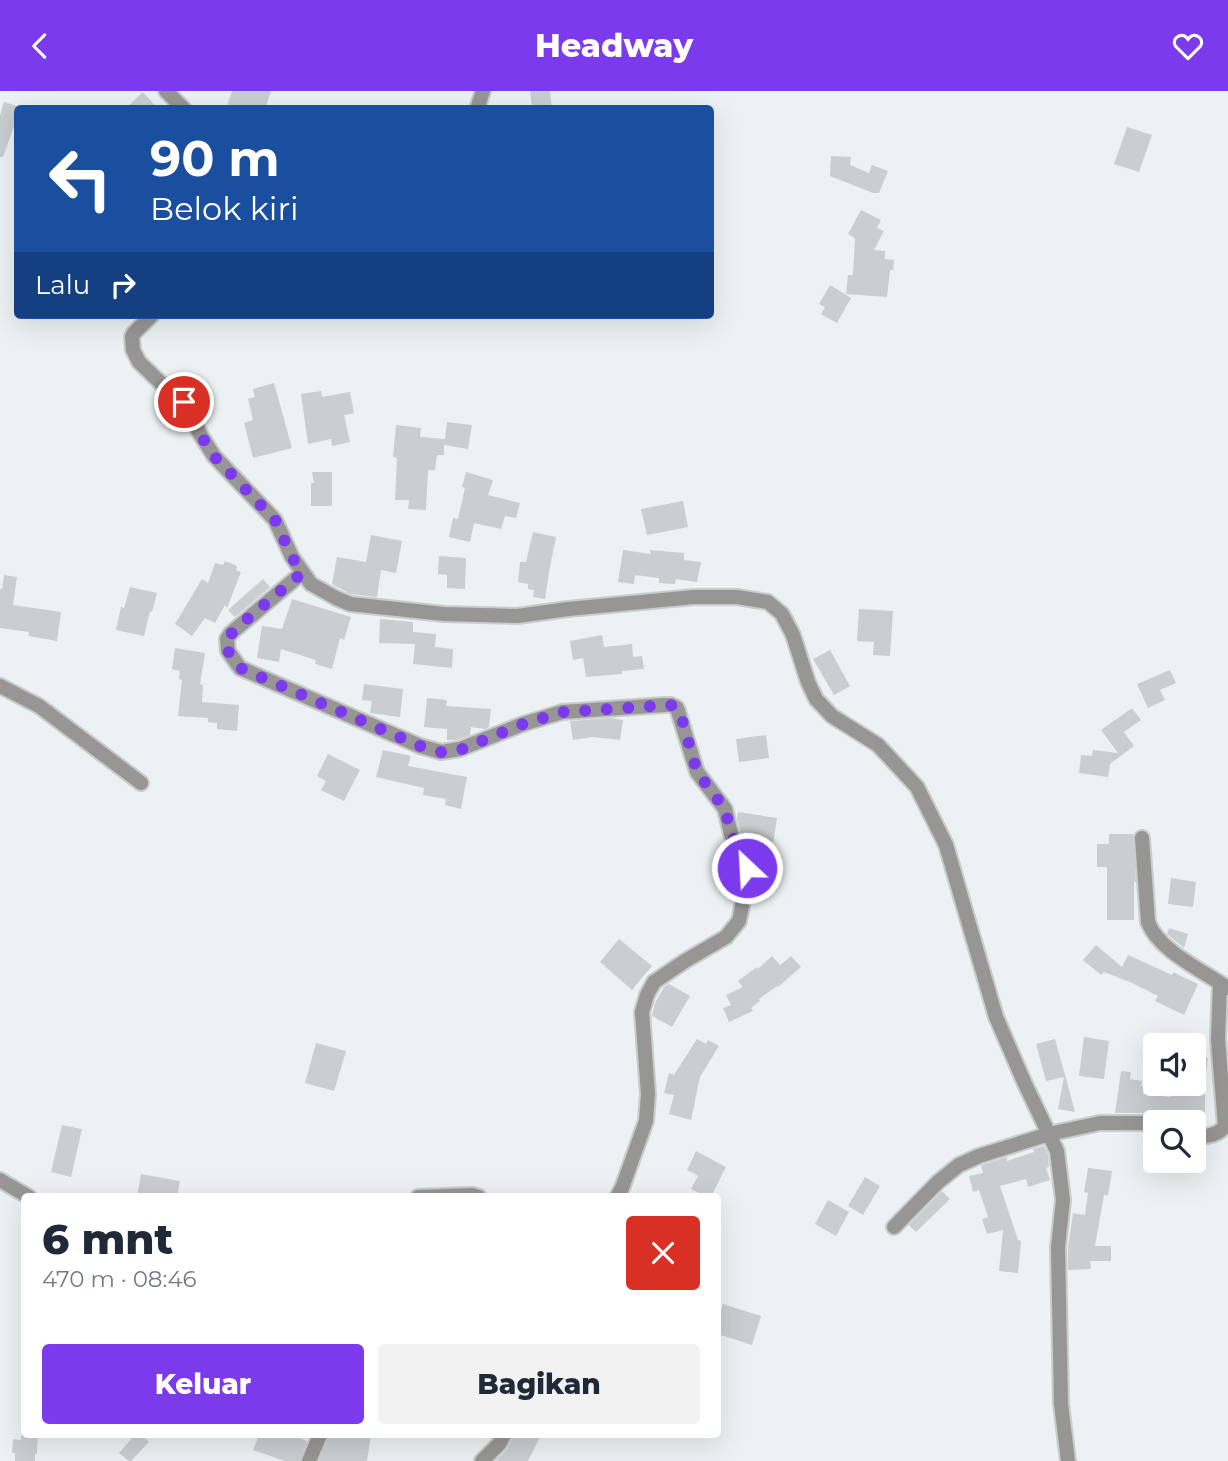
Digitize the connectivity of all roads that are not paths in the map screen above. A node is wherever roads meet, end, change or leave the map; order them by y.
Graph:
1 (166, 91) edge
2 (180, 105) edge
3 (148, 319) edge
4 (302, 573) junction
5 (0, 686) edge
6 (141, 783) dead end
7 (1142, 838) dead end
8 (1224, 985) edge
9 (1143, 1123) edge
10 (1049, 1134) junction
11 (1206, 1135) edge
12 (0, 1180) edge
13 (22, 1193) edge
14 (619, 1193) edge
15 (894, 1227) dead end
16 (319, 1438) edge
17 (503, 1438) edge
18 (309, 1461) edge
19 (482, 1461) edge
20 (1068, 1461) edge

1 - 2 street
3 - 4 street
4 - 10 street
4 - 14 street
5 - 6 street
7 - 8 street
8 - 11 street
9 - 10 street
10 - 15 street
10 - 20 street
12 - 13 street
16 - 18 street
17 - 19 street

